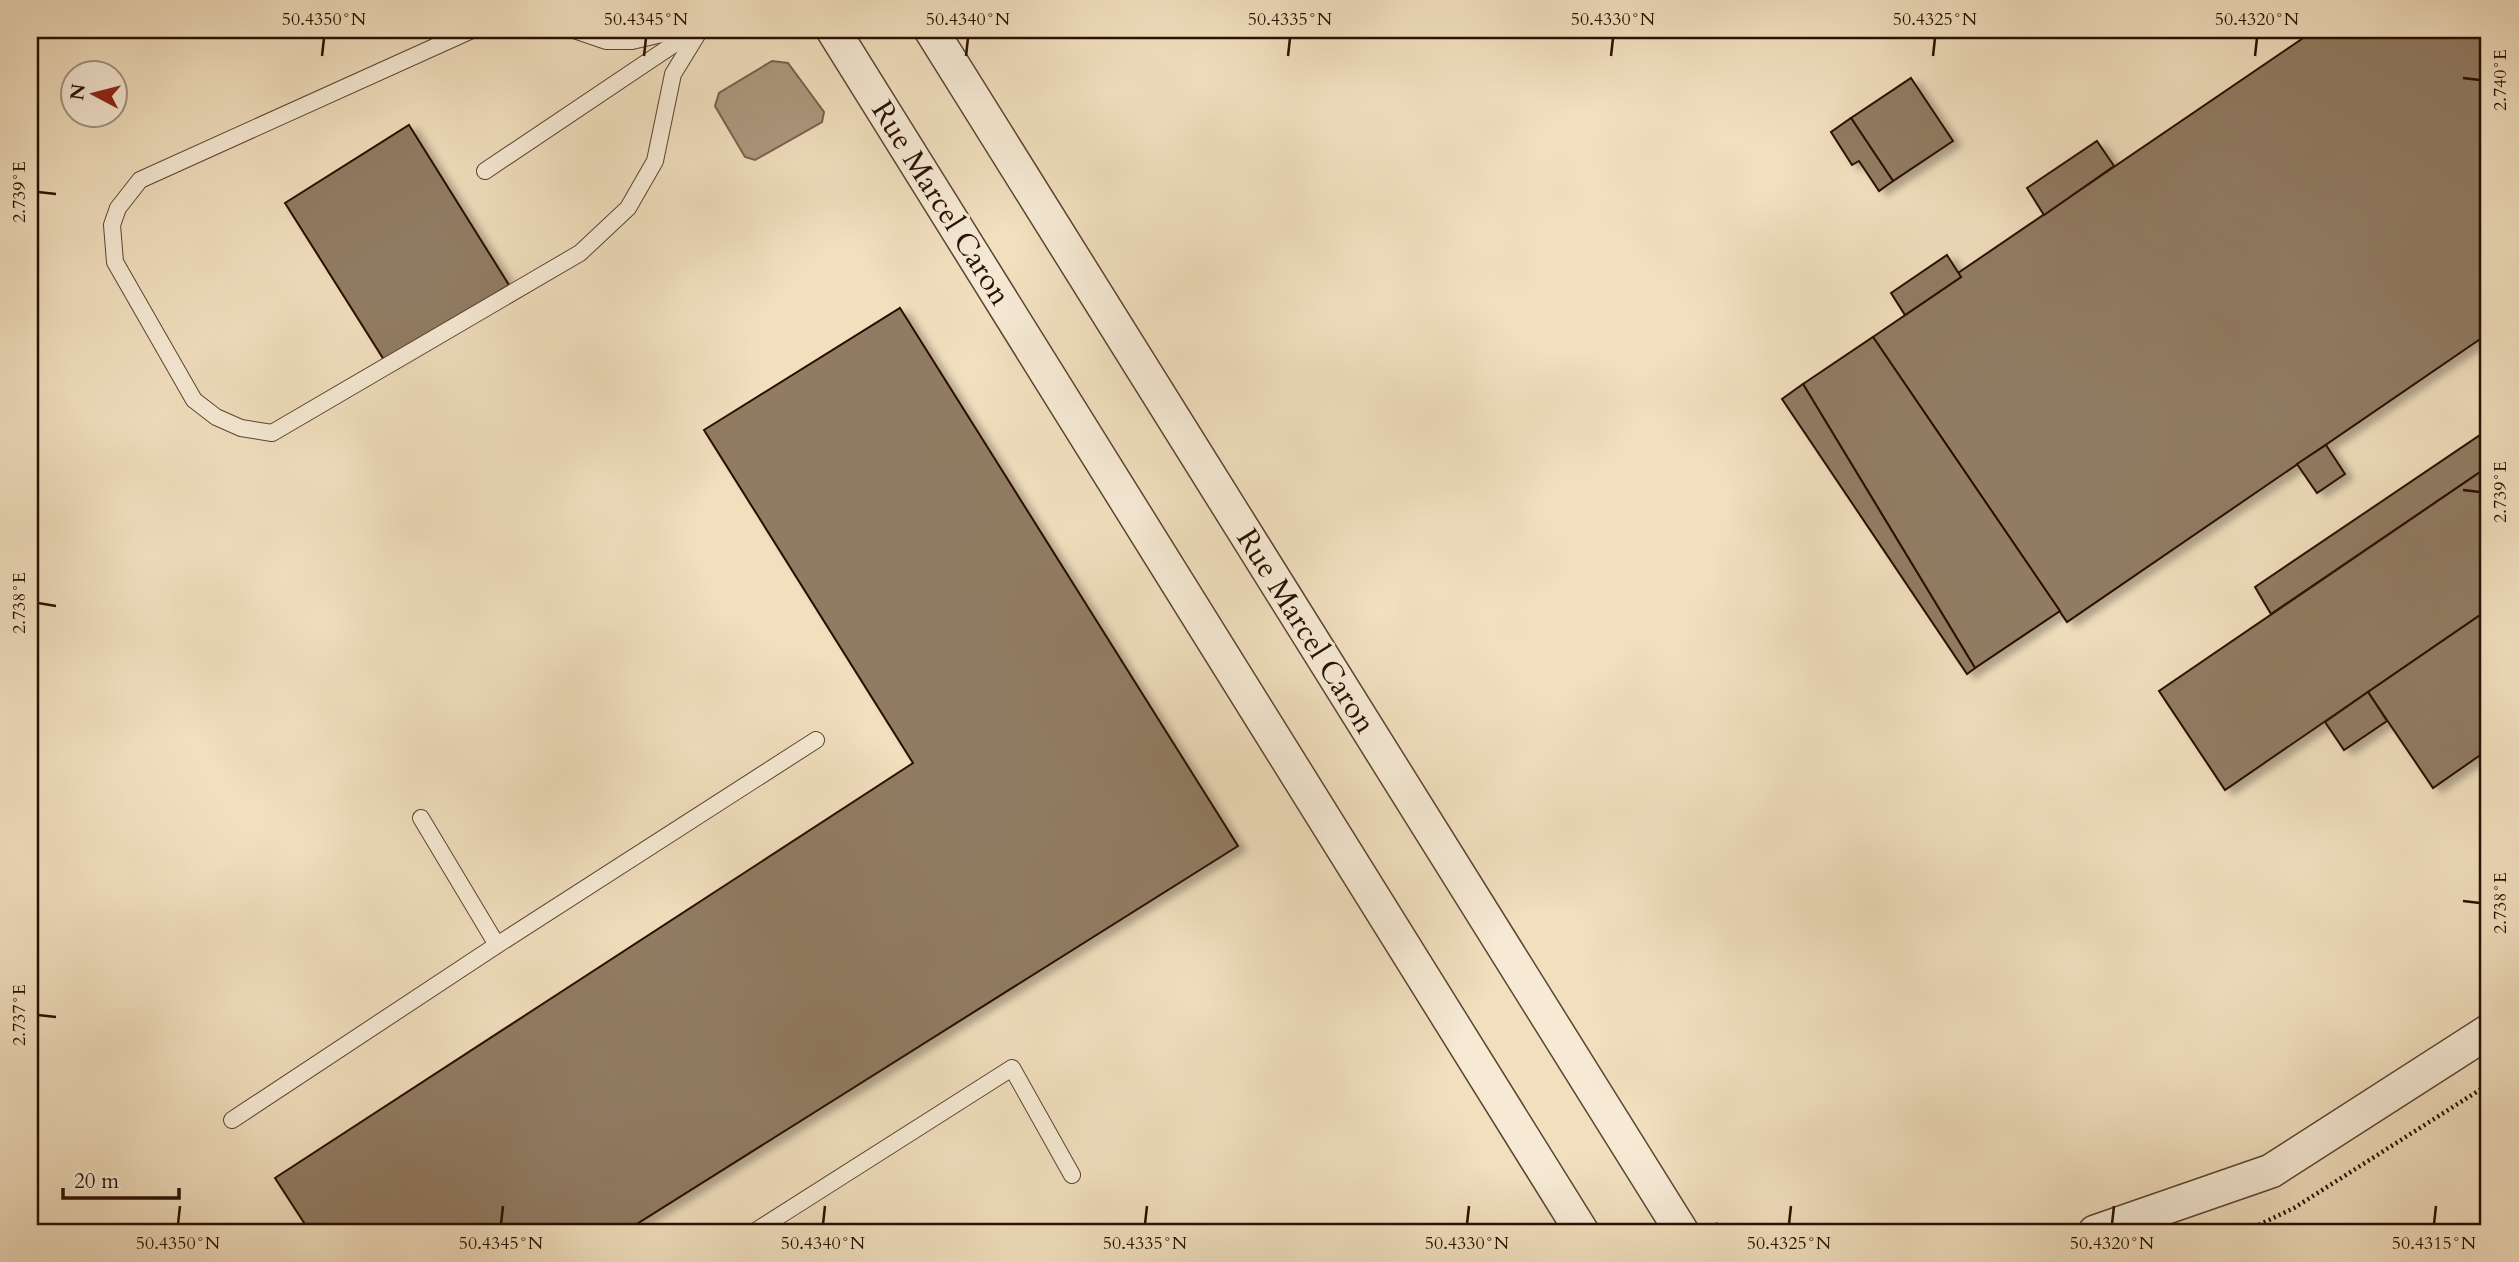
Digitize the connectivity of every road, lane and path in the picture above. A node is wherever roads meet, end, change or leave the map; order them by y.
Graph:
1 (472, 30) edge
2 (574, 30) edge
3 (679, 30) edge
4 (697, 30) edge
5 (833, 30) edge
6 (931, 30) edge
7 (485, 171) dead end
8 (816, 740) dead end
9 (421, 818) dead end
10 (497, 945) junction
11 (2489, 1031) edge
12 (2489, 1084) edge
13 (232, 1120) dead end
14 (1072, 1175) dead end
15 (754, 1232) edge
16 (1582, 1232) edge
17 (1682, 1232) edge
18 (2095, 1232) edge
19 (2244, 1232) edge

1 - 4 lane
2 - 3 lane
4 - 7 lane
5 - 16 street, Rue Marcel Caron
6 - 17 street, Rue Marcel Caron
8 - 10 lane
9 - 10 lane
10 - 13 lane
11 - 18 street
12 - 19 path
14 - 15 lane

